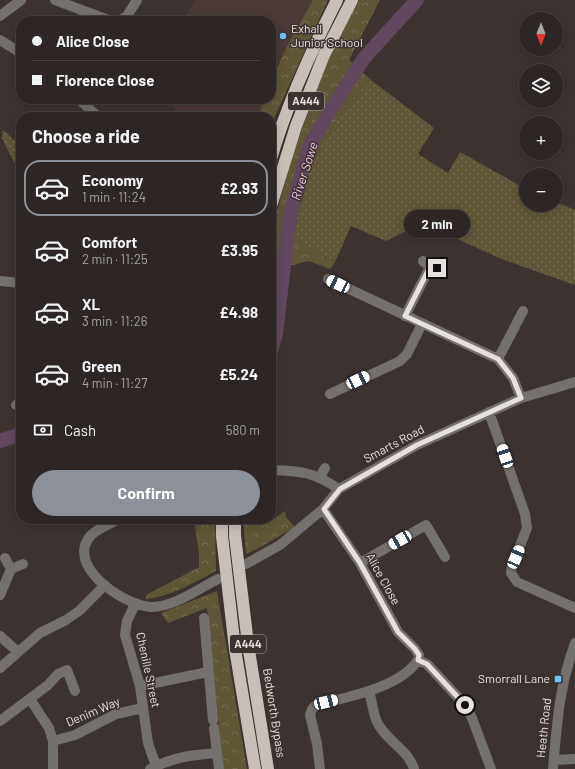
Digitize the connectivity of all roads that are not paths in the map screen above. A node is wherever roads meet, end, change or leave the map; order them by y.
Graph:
1 (21, 0) edge
2 (55, 0) edge
3 (137, 0) edge
4 (338, 0) edge
5 (352, 0) edge
6 (0, 16) edge
7 (97, 16) edge
8 (127, 16) edge
9 (0, 40) edge
10 (16, 50) edge
11 (84, 104) edge
12 (93, 112) edge
13 (276, 144) edge
14 (276, 190) edge
15 (430, 265) dead end
16 (328, 279) dead end
17 (0, 281) edge
18 (16, 283) edge
19 (524, 310) dead end
20 (405, 316) junction
21 (422, 324) junction
22 (498, 359) junction
23 (575, 382) edge
24 (330, 394) dead end
25 (521, 398) junction
26 (490, 412) junction
27 (276, 470) edge
28 (340, 489) junction
29 (324, 509) junction
30 (110, 524) edge
31 (222, 524) edge
32 (235, 524) edge
33 (445, 557) dead end
34 (5, 558) dead end
35 (360, 563) junction
36 (23, 564) dead end
37 (246, 564) dead end
38 (11, 569) junction
39 (218, 579) dead end
40 (104, 586) junction
41 (0, 595) edge
42 (135, 604) junction
43 (575, 608) edge
44 (204, 618) dead end
45 (0, 636) edge
46 (575, 643) edge
47 (18, 652) junction
48 (418, 660) junction
49 (0, 668) edge
50 (208, 672) junction
51 (140, 686) junction
52 (75, 691) dead end
53 (369, 691) junction
54 (30, 699) junction
55 (143, 708) junction
56 (0, 721) edge
57 (53, 741) junction
58 (217, 753) junction
59 (575, 759) edge
60 (553, 764) edge
61 (153, 768) edge
62 (53, 769) edge
63 (219, 769) edge
64 (255, 769) edge
65 (268, 769) edge
66 (320, 769) edge
67 (414, 769) edge
68 (491, 769) edge

1 - 6 street
2 - 7 street
3 - 8 street
4 - 13 highway, A444
5 - 14 highway, A444
9 - 10 street
11 - 12 street
15 - 20 street
16 - 20 street
17 - 18 street
19 - 22 street
20 - 21 street
21 - 22 street
21 - 24 street
22 - 25 street
23 - 25 street, Smarts Road
25 - 26 street, Smarts Road
26 - 28 street, Smarts Road
26 - 43 street
27 - 28 street
28 - 29 street, Smarts Road
29 - 35 street, Alice Close
29 - 37 street, Smarts Road
30 - 40 street
31 - 64 highway, A444
32 - 65 highway, Bedworth Bypass / A444
33 - 35 street
34 - 38 street
35 - 48 street, Alice Close
36 - 38 street
38 - 41 street
39 - 42 street
40 - 42 street
40 - 47 street
42 - 51 street, Chenille Street
44 - 50 street
45 - 47 street
46 - 60 street, Heath Road
47 - 49 street
48 - 53 street
48 - 68 street, Alice Close
50 - 51 street
50 - 58 street
51 - 55 street, Chenille Street
52 - 54 street
53 - 66 street
53 - 67 street
54 - 56 street
54 - 57 street
55 - 57 street, Denim Way
55 - 61 street, Chenille Street
57 - 62 street
58 - 61 street
58 - 63 street
59 - 60 street

